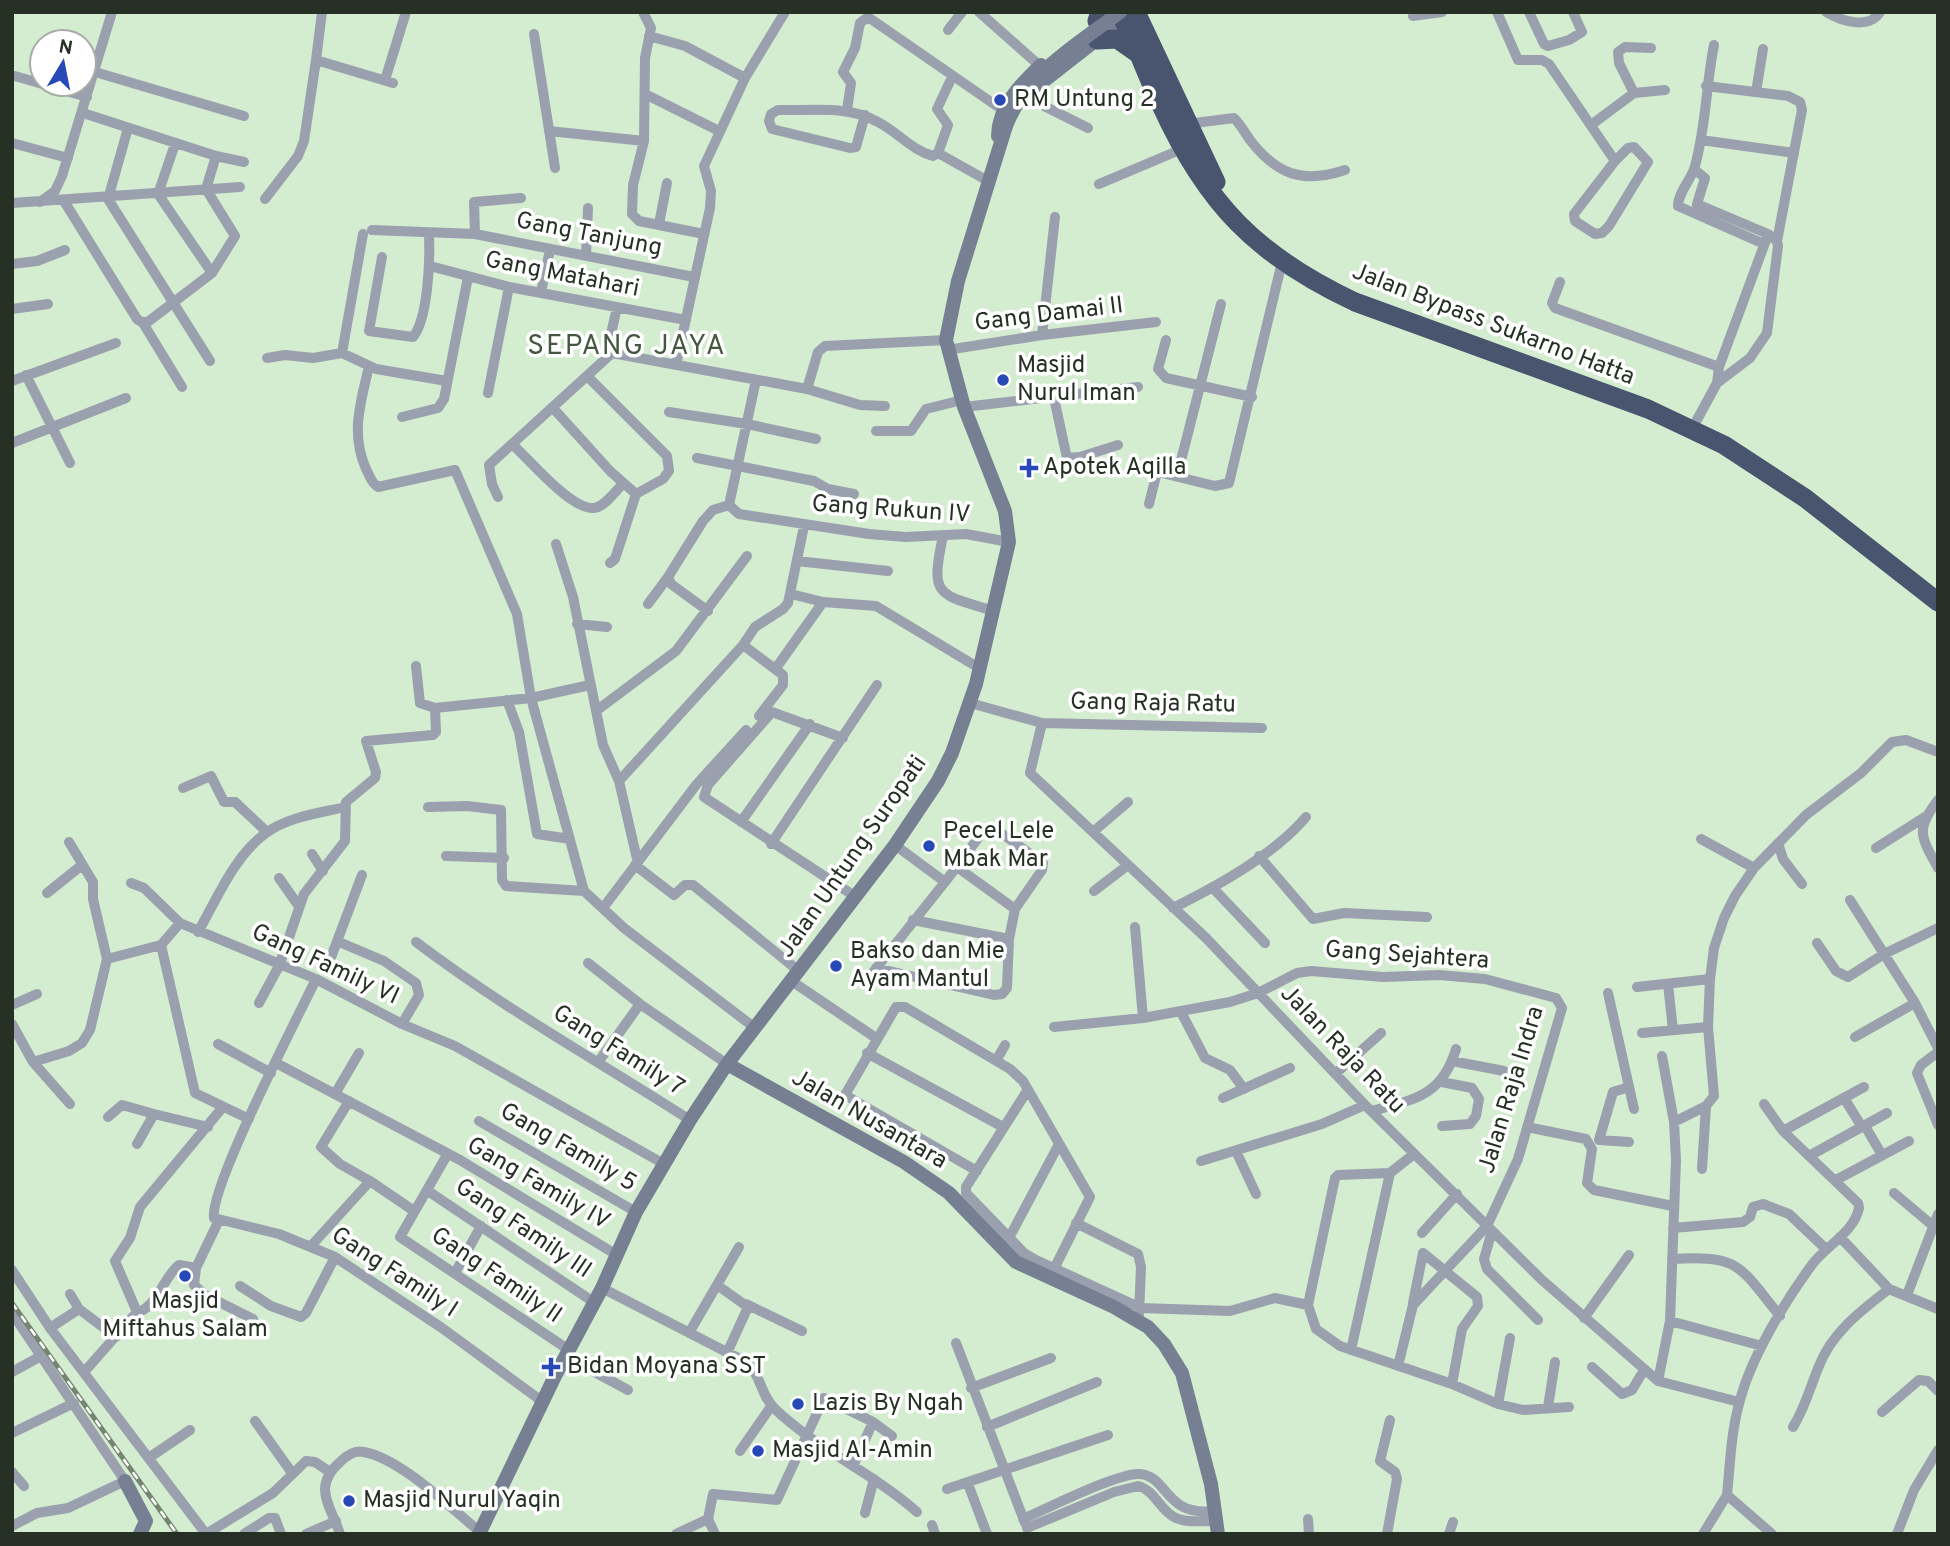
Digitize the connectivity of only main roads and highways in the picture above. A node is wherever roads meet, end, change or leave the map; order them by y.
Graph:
1 (1149, 12) edge
2 (1111, 19) edge
3 (1145, 49) junction
4 (1002, 131) junction
5 (1430, 324) junction
6 (1695, 424) junction
7 (1938, 587) edge
8 (1938, 602) edge
9 (727, 1064) junction
10 (125, 1480) road end
11 (1216, 1522) edge
12 (479, 1533) edge
13 (140, 1534) edge

1 - 3 highway
2 - 3 highway, Jalan Bypass Sukarno Hatta
2 - 3 highway
2 - 4 main road, Jalan Untung Suropati
2 - 4 main road, bridge
2 - 4 main road, Jalan Untung Suropati
3 - 5 highway, Jalan Bypass Sukarno Hatta
3 - 5 highway, Jalan Bypass Sukarno Hatta
4 - 9 main road, Jalan Untung Suropati
5 - 6 highway, Jalan Bypass Sukarno Hatta
6 - 7 highway, Jalan Bypass Sukarno Hatta
6 - 8 highway, Jalan Bypass Sukarno Hatta
9 - 11 main road, Jalan Nusantara
9 - 12 main road, Jalan Untung Suropati
10 - 13 main road

